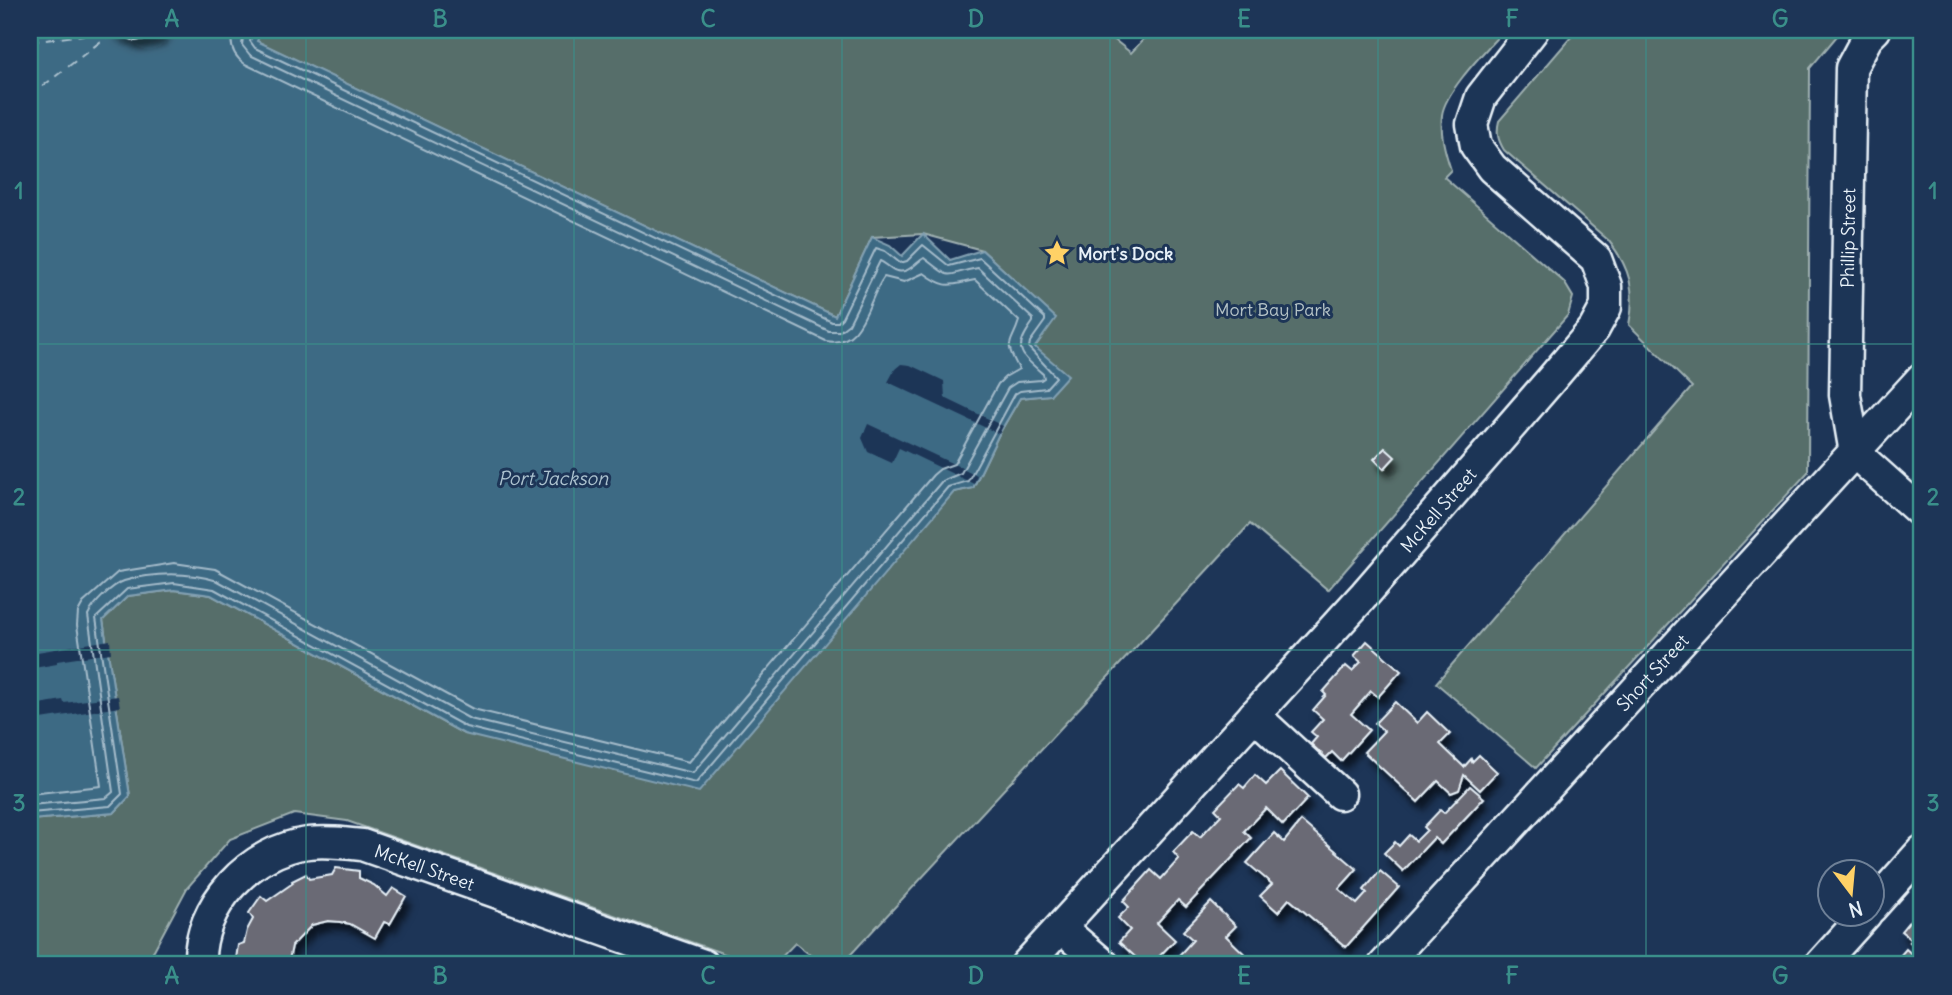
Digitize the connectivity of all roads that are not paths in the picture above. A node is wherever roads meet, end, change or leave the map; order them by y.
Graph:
1 (1533, 30) edge
2 (1875, 30) edge
3 (1922, 378) edge
4 (1855, 453) junction
5 (1922, 513) edge
6 (1254, 715) junction
7 (1340, 794) dead end
8 (1922, 851) edge
9 (1885, 892) edge
10 (1061, 928) junction
11 (1854, 928) edge
12 (200, 965) edge
13 (703, 965) edge
14 (1026, 965) edge
15 (1104, 965) edge
16 (1384, 965) edge
17 (1820, 965) edge

1 - 6 street, McKell Street
2 - 4 street, Phillip Street
3 - 4 street, Short Street
4 - 5 street
4 - 16 street, Short Street
6 - 7 street
6 - 10 street, McKell Street
8 - 9 street
10 - 14 street, McKell Street
10 - 15 street
11 - 17 street
12 - 13 street, McKell Street

